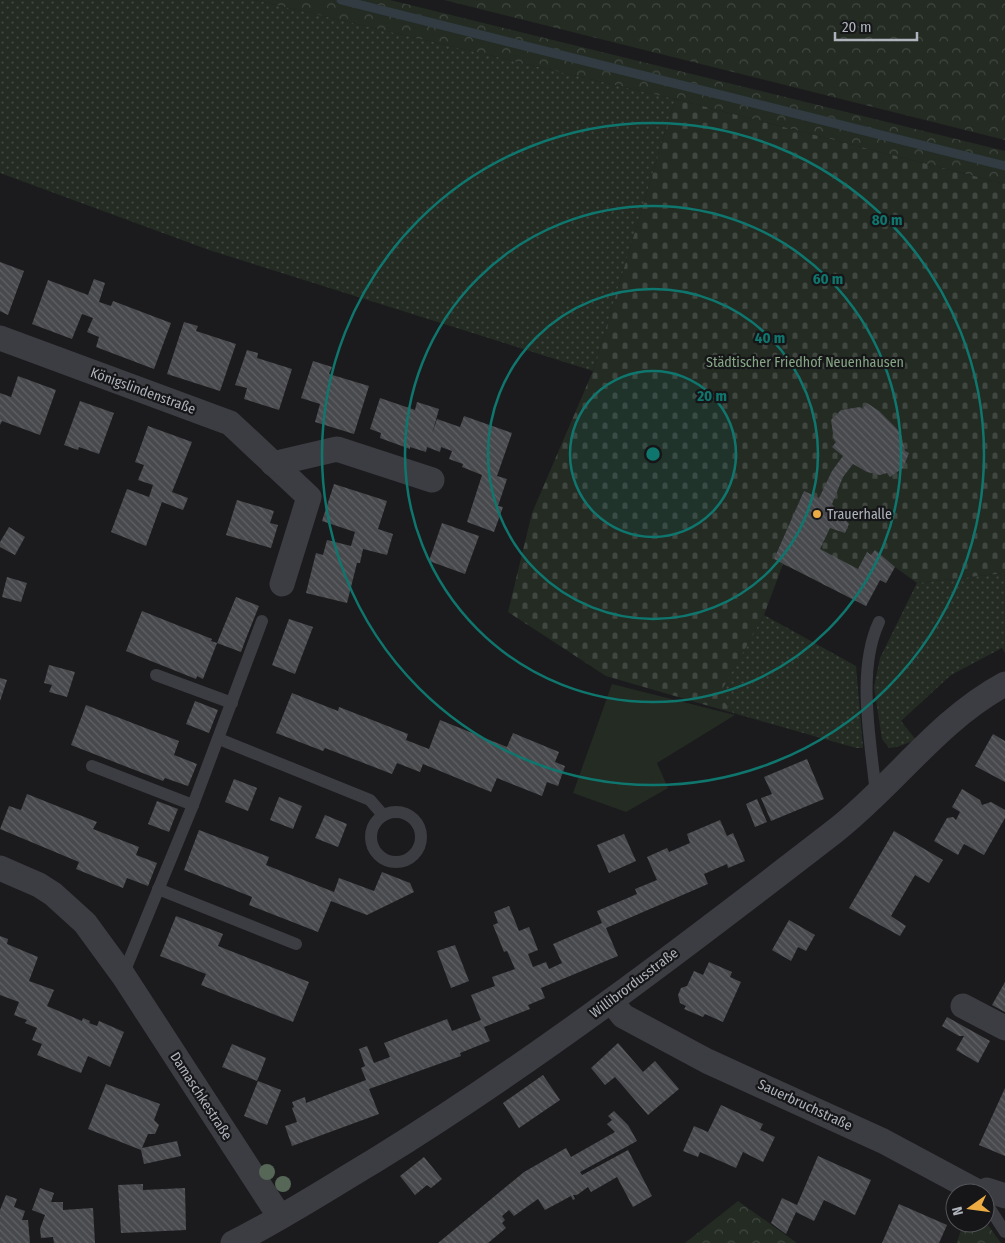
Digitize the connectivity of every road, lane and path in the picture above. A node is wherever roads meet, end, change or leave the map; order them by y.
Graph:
1 (0, 338) edge
2 (273, 464) junction
3 (432, 480) dead end
4 (282, 584) dead end
5 (262, 622) dead end
6 (879, 622) dead end
7 (156, 675) dead end
8 (1005, 684) edge
9 (232, 703) junction
10 (220, 739) junction
11 (92, 766) dead end
12 (876, 796) junction
13 (193, 805) junction
14 (383, 815) junction
15 (0, 868) edge
16 (158, 889) junction
17 (296, 944) dead end
18 (123, 974) junction
19 (611, 1001) junction
20 (963, 1006) dead end
21 (1005, 1028) edge
22 (961, 1183) edge
23 (995, 1216) edge
24 (280, 1218) junction
25 (1005, 1232) edge
26 (233, 1243) edge

1 - 2 street, Königslindenstraße
2 - 3 street
2 - 4 street, Königslindenstraße
5 - 9 lane
6 - 12 lane
7 - 9 lane
8 - 12 street, Willibrordusstraße
9 - 10 lane
10 - 13 lane
10 - 14 lane
11 - 13 lane
12 - 19 street, Willibrordusstraße
13 - 16 lane
14 - 14 lane
15 - 18 street, Damaschkestraße
16 - 17 lane
16 - 18 lane
18 - 24 street, Damaschkestraße
19 - 22 street, Sauerbruchstraße
19 - 24 street, Willibrordusstraße
20 - 21 street
23 - 25 lane
24 - 26 street, Willibrordusstraße

